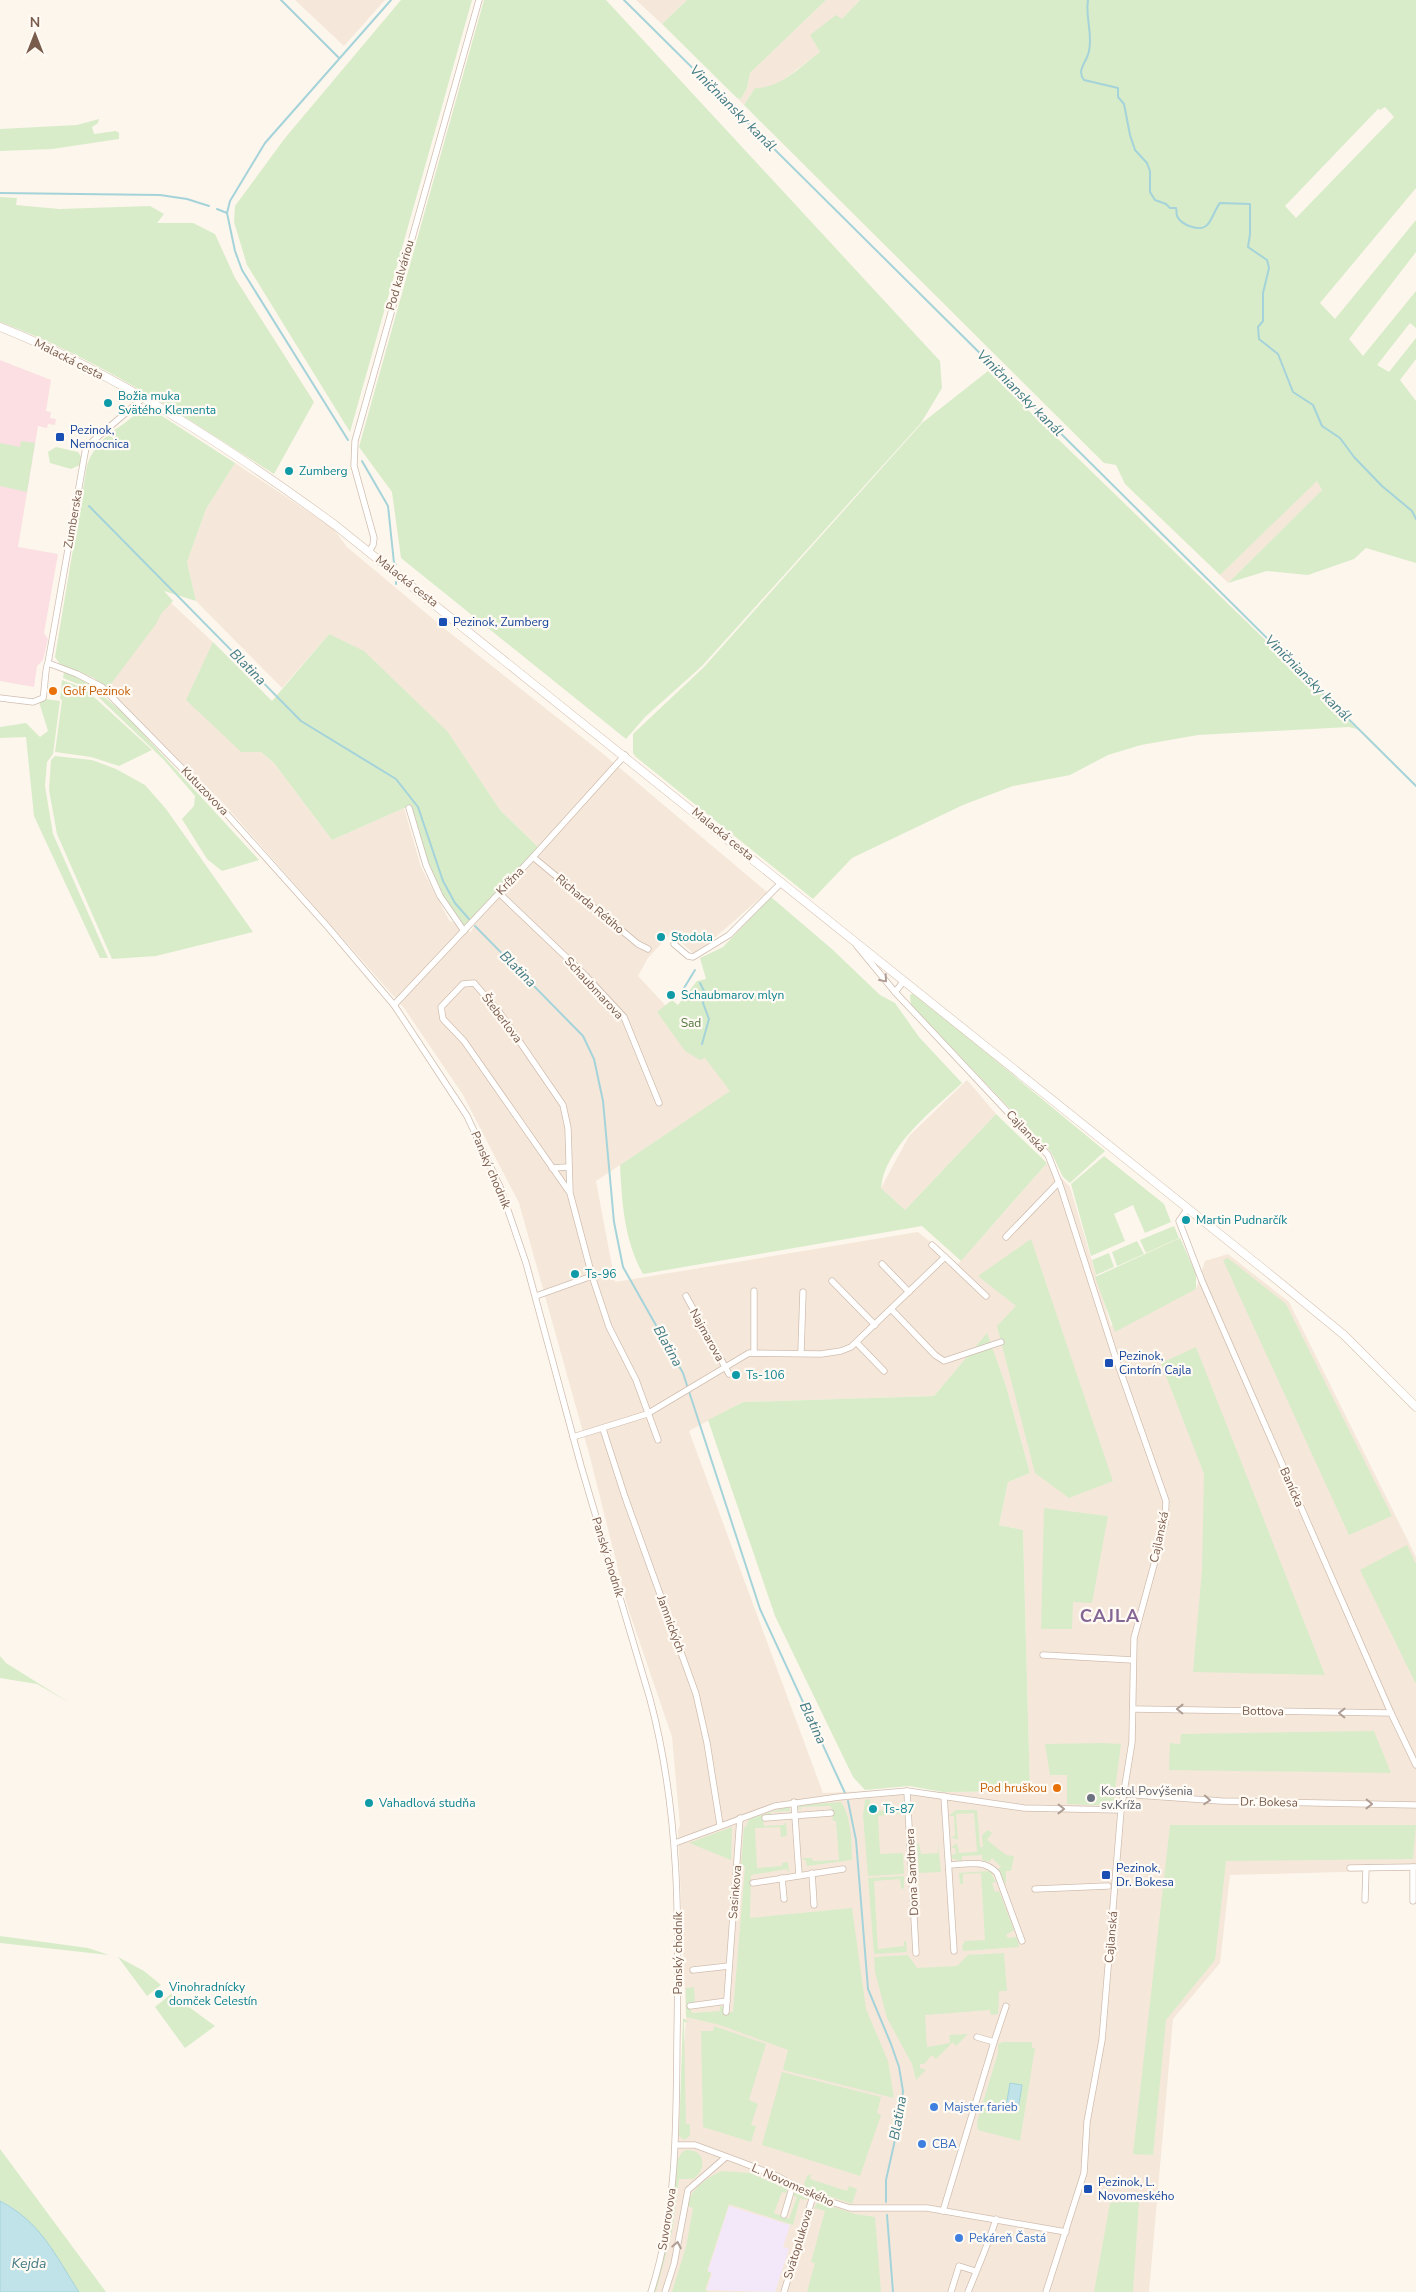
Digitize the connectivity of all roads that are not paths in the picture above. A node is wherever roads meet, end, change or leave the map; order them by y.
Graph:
1 (479, 0) edge
2 (0, 327) edge
3 (142, 399) junction
4 (369, 552) junction
5 (48, 663) junction
6 (0, 698) edge
7 (624, 755) junction
8 (409, 808) dead end
9 (533, 857) junction
10 (782, 882) junction
11 (499, 893) junction
12 (465, 930) junction
13 (851, 938) junction
14 (674, 944) dead end
15 (648, 949) dead end
16 (904, 981) junction
17 (895, 992) junction
18 (394, 1005) junction
19 (660, 1104) dead end
20 (568, 1167) junction
21 (552, 1168) junction
22 (1059, 1182) junction
23 (570, 1193) junction
24 (1188, 1208) junction
25 (1006, 1237) dead end
26 (932, 1245) dead end
27 (946, 1258) junction
28 (882, 1264) dead end
29 (592, 1276) junction
30 (832, 1282) dead end
31 (754, 1291) dead end
32 (803, 1292) dead end
33 (909, 1292) junction
34 (536, 1296) junction
35 (686, 1296) dead end
36 (986, 1296) dead end
37 (892, 1309) junction
38 (875, 1326) junction
39 (857, 1342) junction
40 (1000, 1342) dead end
41 (801, 1352) junction
42 (754, 1353) junction
43 (725, 1368) junction
44 (884, 1371) dead end
45 (729, 1374) dead end
46 (1416, 1407) edge
47 (647, 1414) junction
48 (603, 1429) junction
49 (573, 1437) junction
50 (658, 1440) dead end
51 (1043, 1655) dead end
52 (1133, 1660) junction
53 (1134, 1709) junction
54 (1391, 1713) junction
55 (1416, 1766) edge
56 (907, 1791) junction
57 (1123, 1794) junction
58 (944, 1796) junction
59 (794, 1802) junction
60 (1416, 1805) edge
61 (1121, 1810) junction
62 (831, 1812) dead end
63 (795, 1815) junction
64 (740, 1818) junction
65 (765, 1818) dead end
66 (720, 1825) junction
67 (675, 1843) junction
68 (949, 1865) junction
69 (1414, 1867) edge
70 (1350, 1868) dead end
71 (1366, 1868) junction
72 (843, 1869) dead end
73 (812, 1874) junction
74 (800, 1875) junction
75 (782, 1878) junction
76 (752, 1883) dead end
77 (1108, 1886) dead end
78 (1034, 1889) dead end
79 (784, 1899) dead end
80 (1365, 1900) dead end
81 (1412, 1901) dead end
82 (814, 1904) dead end
83 (1022, 1941) dead end
84 (954, 1951) dead end
85 (916, 1953) dead end
86 (729, 1966) junction
87 (693, 1970) dead end
88 (727, 2001) junction
89 (690, 2006) dead end
90 (1006, 2006) dead end
91 (726, 2012) dead end
92 (977, 2037) dead end
93 (994, 2042) junction
94 (676, 2144) junction
95 (726, 2157) junction
96 (793, 2185) junction
97 (813, 2196) junction
98 (943, 2211) junction
99 (784, 2215) dead end
100 (996, 2219) junction
101 (1066, 2232) junction
102 (975, 2271) junction
103 (651, 2292) edge
104 (665, 2292) edge
105 (784, 2292) edge
106 (951, 2292) edge
107 (968, 2292) edge
108 (1046, 2292) edge

1 - 4 street, Pod kalváriou
2 - 3 main road, Malacká cesta
3 - 4 main road, Malacká cesta
3 - 5 street, Zumberska
4 - 7 main road, Malacká cesta
5 - 6 street
5 - 18 street, Kutuzovova
7 - 9 street, Krížna
7 - 10 main road, Malacká cesta
8 - 12 street
9 - 11 street, Krížna
9 - 15 street, Richarda Rétiho
10 - 13 main road
10 - 14 street
11 - 12 street, Krížna
11 - 19 street, Schaubmarova
12 - 18 street, Krížna
13 - 16 main road
13 -> 17 street, Cajlanská
16 - 17 street
16 - 24 main road
17 - 22 street, Cajlanská
18 - 34 street, Panský chodník
20 - 21 street
20 - 21 street, Šteberlova
20 - 23 street, Šteberlova
21 - 23 street, Šteberlova
22 - 25 street
22 - 52 street, Cajlanská
23 - 29 street, Šteberlova
24 - 46 main road
24 - 54 street, Banícka
26 - 27 street
27 - 33 street
27 - 36 street
28 - 33 street
29 - 34 street
29 - 47 street, Šteberlova
30 - 38 street
31 - 42 street
32 - 41 street
33 - 37 street
34 - 49 street, Panský chodník
35 - 43 street, Najmarova
37 - 38 street
37 - 40 street
38 - 39 street
39 - 41 street
39 - 44 street
41 - 42 street
42 - 43 street
43 - 45 street, Najmarova
43 - 47 street
47 - 48 street
47 - 50 street, Šteberlova
48 - 49 street
48 - 66 street, Jamnických
49 - 67 street, Panský chodník
51 - 52 street
52 - 53 street, Cajlanská
54 -> 53 street, Bottova
53 - 57 street, Cajlanská
54 - 55 street, Banícka
56 - 58 street
56 - 59 street
56 - 85 street, Dona Sandtnera
57 -> 60 street, Dr. Bokesa
57 - 61 street, Cajlanská
58 -> 61 street
58 - 68 street
59 - 63 street
59 - 64 street
61 - 101 street, Cajlanská
62 - 63 street
63 - 65 street
63 - 74 street
64 - 66 street
64 - 86 street, Sasinkova
66 - 67 street
67 - 94 street, Panský chodník
68 - 83 street
68 - 84 street
69 - 71 street
69 - 81 street
70 - 71 street
71 - 80 street
72 - 73 street
73 - 74 street
73 - 82 street
74 - 75 street
75 - 76 street
75 - 79 street
77 - 78 street
86 - 87 street
86 - 88 street, Sasinkova
88 - 89 street
88 - 91 street, Sasinkova
90 - 93 street
92 - 93 street
93 - 98 street
94 - 95 street, L. Novomeského
94 - 103 street, Suvorovova
95 - 96 street, L. Novomeského
104 -> 95 street
96 - 97 street, L. Novomeského
96 - 99 street
97 - 98 street, L. Novomeského
97 - 105 street, Svätoplukova
98 - 100 street, L. Novomeského
100 - 101 street, L. Novomeského
100 - 102 street
101 - 108 street, Cajlanská
102 - 106 street
102 - 107 street

